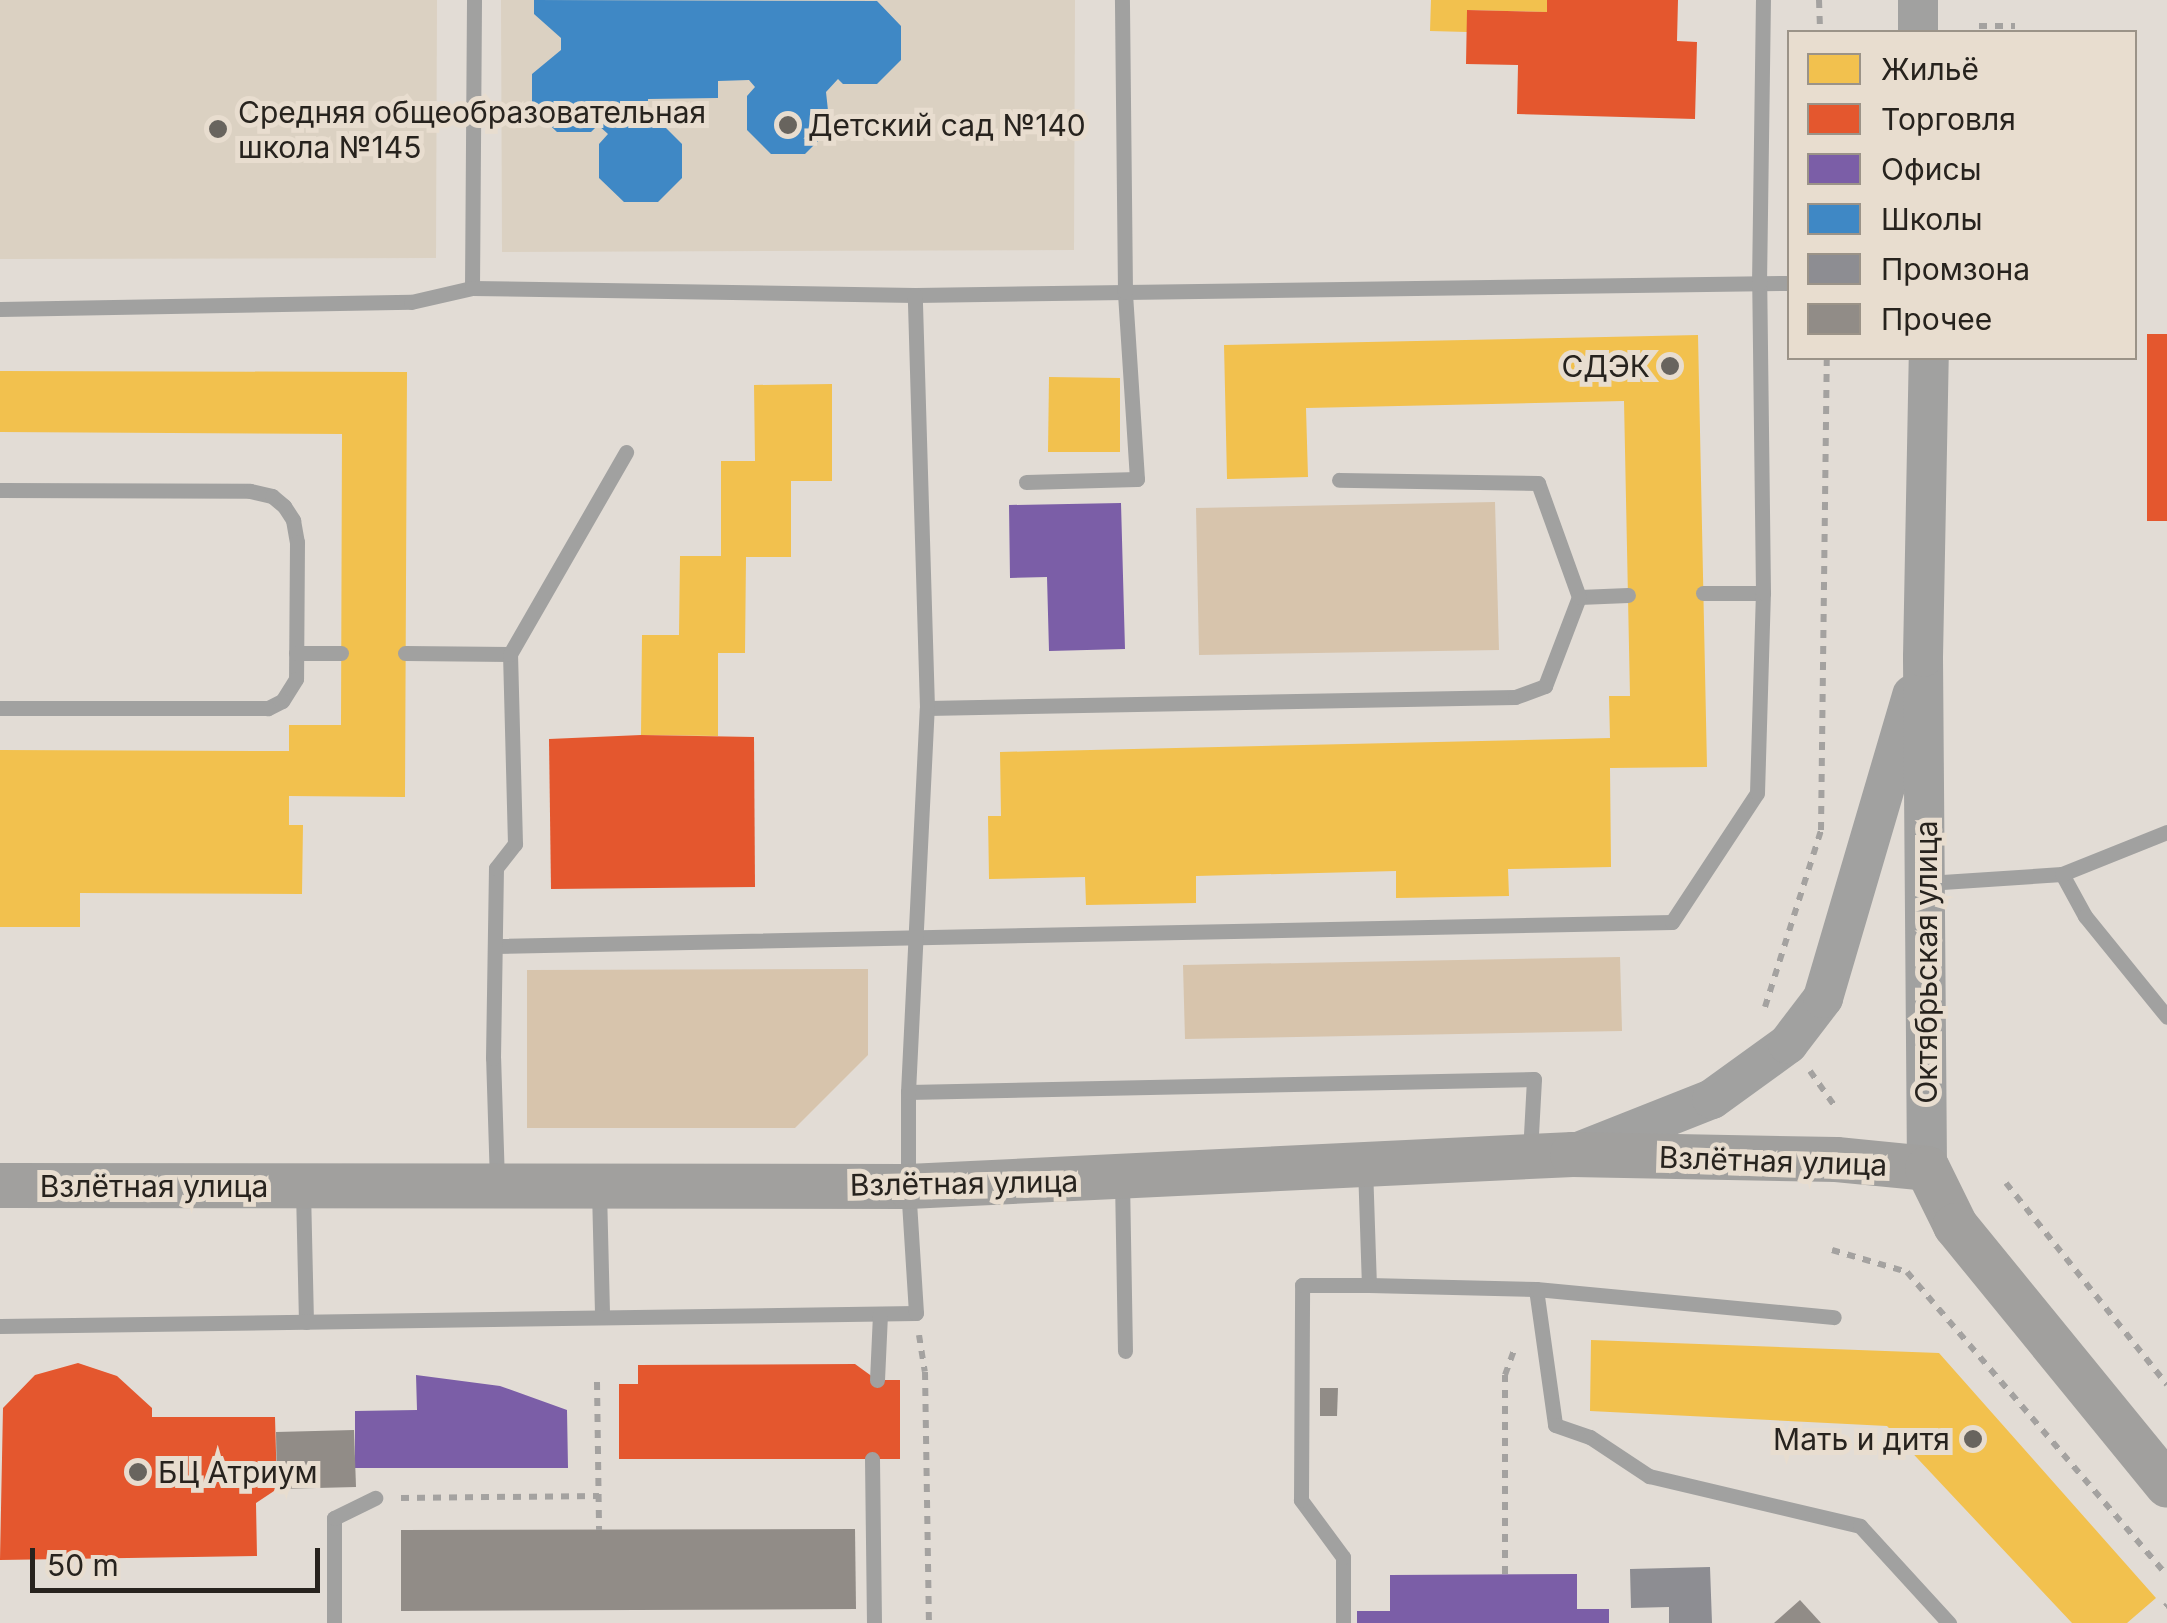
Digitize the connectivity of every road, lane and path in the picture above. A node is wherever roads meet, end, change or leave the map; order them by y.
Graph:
1 (474, 0) edge
2 (1122, 0) edge
3 (1763, 0) edge
4 (1819, 0) edge
5 (1918, 0) edge
6 (1979, 26) dead end
7 (2015, 26) dead end
8 (1820, 30) edge
9 (1918, 30) edge
10 (1759, 284) junction
11 (1787, 284) edge
12 (472, 288) junction
13 (1126, 292) junction
14 (914, 295) junction
15 (0, 309) edge
16 (1828, 360) edge
17 (1928, 360) edge
18 (626, 452) dead end
19 (1338, 480) dead end
20 (1026, 482) dead end
21 (0, 490) edge
22 (1703, 593) dead end
23 (1763, 593) junction
24 (1628, 594) dead end
25 (1579, 596) junction
26 (296, 653) junction
27 (341, 654) dead end
28 (406, 654) dead end
29 (510, 654) junction
30 (1923, 657) junction
31 (0, 708) edge
32 (927, 708) junction
33 (2165, 833) edge
34 (2062, 874) junction
35 (1927, 883) junction
36 (918, 935) junction
37 (495, 946) junction
38 (1762, 1016) dead end
39 (2167, 1017) edge
40 (1801, 1057) dead end
41 (908, 1092) junction
42 (1836, 1108) dead end
43 (1551, 1155) junction
44 (1365, 1161) junction
45 (1926, 1168) junction
46 (1122, 1179) junction
47 (2006, 1183) dead end
48 (0, 1186) edge
49 (303, 1186) junction
50 (497, 1186) junction
51 (600, 1186) junction
52 (908, 1186) junction
53 (1832, 1250) dead end
54 (1368, 1286) junction
55 (1536, 1289) junction
56 (916, 1313) junction
57 (880, 1314) junction
58 (602, 1317) junction
59 (1834, 1317) dead end
60 (306, 1322) junction
61 (0, 1326) edge
62 (1125, 1351) dead end
63 (877, 1380) dead end
64 (597, 1382) dead end
65 (2167, 1385) edge
66 (872, 1459) dead end
67 (2167, 1485) edge
68 (599, 1496) junction
69 (375, 1498) joint
70 (600, 1530) dead end
71 (1505, 1574) dead end
72 (2167, 1575) edge
73 (334, 1623) edge
74 (874, 1623) edge
75 (929, 1623) edge
76 (1342, 1623) edge
77 (1949, 1623) edge

1 - 12 lane
2 - 13 lane
3 - 10 lane
4 - 8 path
5 - 9 street
6 - 7 path
10 - 11 lane
10 - 13 lane
10 - 23 lane
12 - 14 lane
12 - 15 lane
13 - 14 lane
13 - 20 lane
14 - 32 lane
16 - 38 path
17 - 30 street, Октябрьская улица
18 - 29 lane
19 - 25 lane
21 - 26 lane
22 - 23 lane
23 - 36 lane
24 - 25 lane
25 - 32 lane
26 - 27 lane
26 - 31 lane
28 - 29 lane
29 - 37 lane
30 - 35 street, Октябрьская улица
30 - 43 street
32 - 36 lane
33 - 34 lane
34 - 35 lane
34 - 39 lane
35 - 45 street, Октябрьская улица
36 - 37 lane
36 - 41 lane
37 - 50 lane
40 - 42 path
41 - 43 lane
41 - 52 lane
43 - 44 main road, Взлётная улица
43 - 45 main road, Взлётная улица
44 - 46 main road, Взлётная улица
44 - 54 lane
45 - 67 main road, Октябрьская улица
46 - 52 main road, Взлётная улица
46 - 62 lane
47 - 65 path
48 - 49 main road, Взлётная улица
49 - 50 main road, Взлётная улица
49 - 60 lane
50 - 51 main road, Взлётная улица
51 - 52 main road, Взлётная улица
51 - 58 lane
52 - 56 lane
53 - 72 path
54 - 55 lane
54 - 76 lane
55 - 59 lane
55 - 71 path
55 - 77 lane
56 - 57 lane
56 - 75 path
57 - 58 lane
57 - 63 lane
58 - 60 lane
60 - 61 lane
64 - 68 path
66 - 74 lane
68 - 69 path
68 - 70 path
69 - 73 lane

